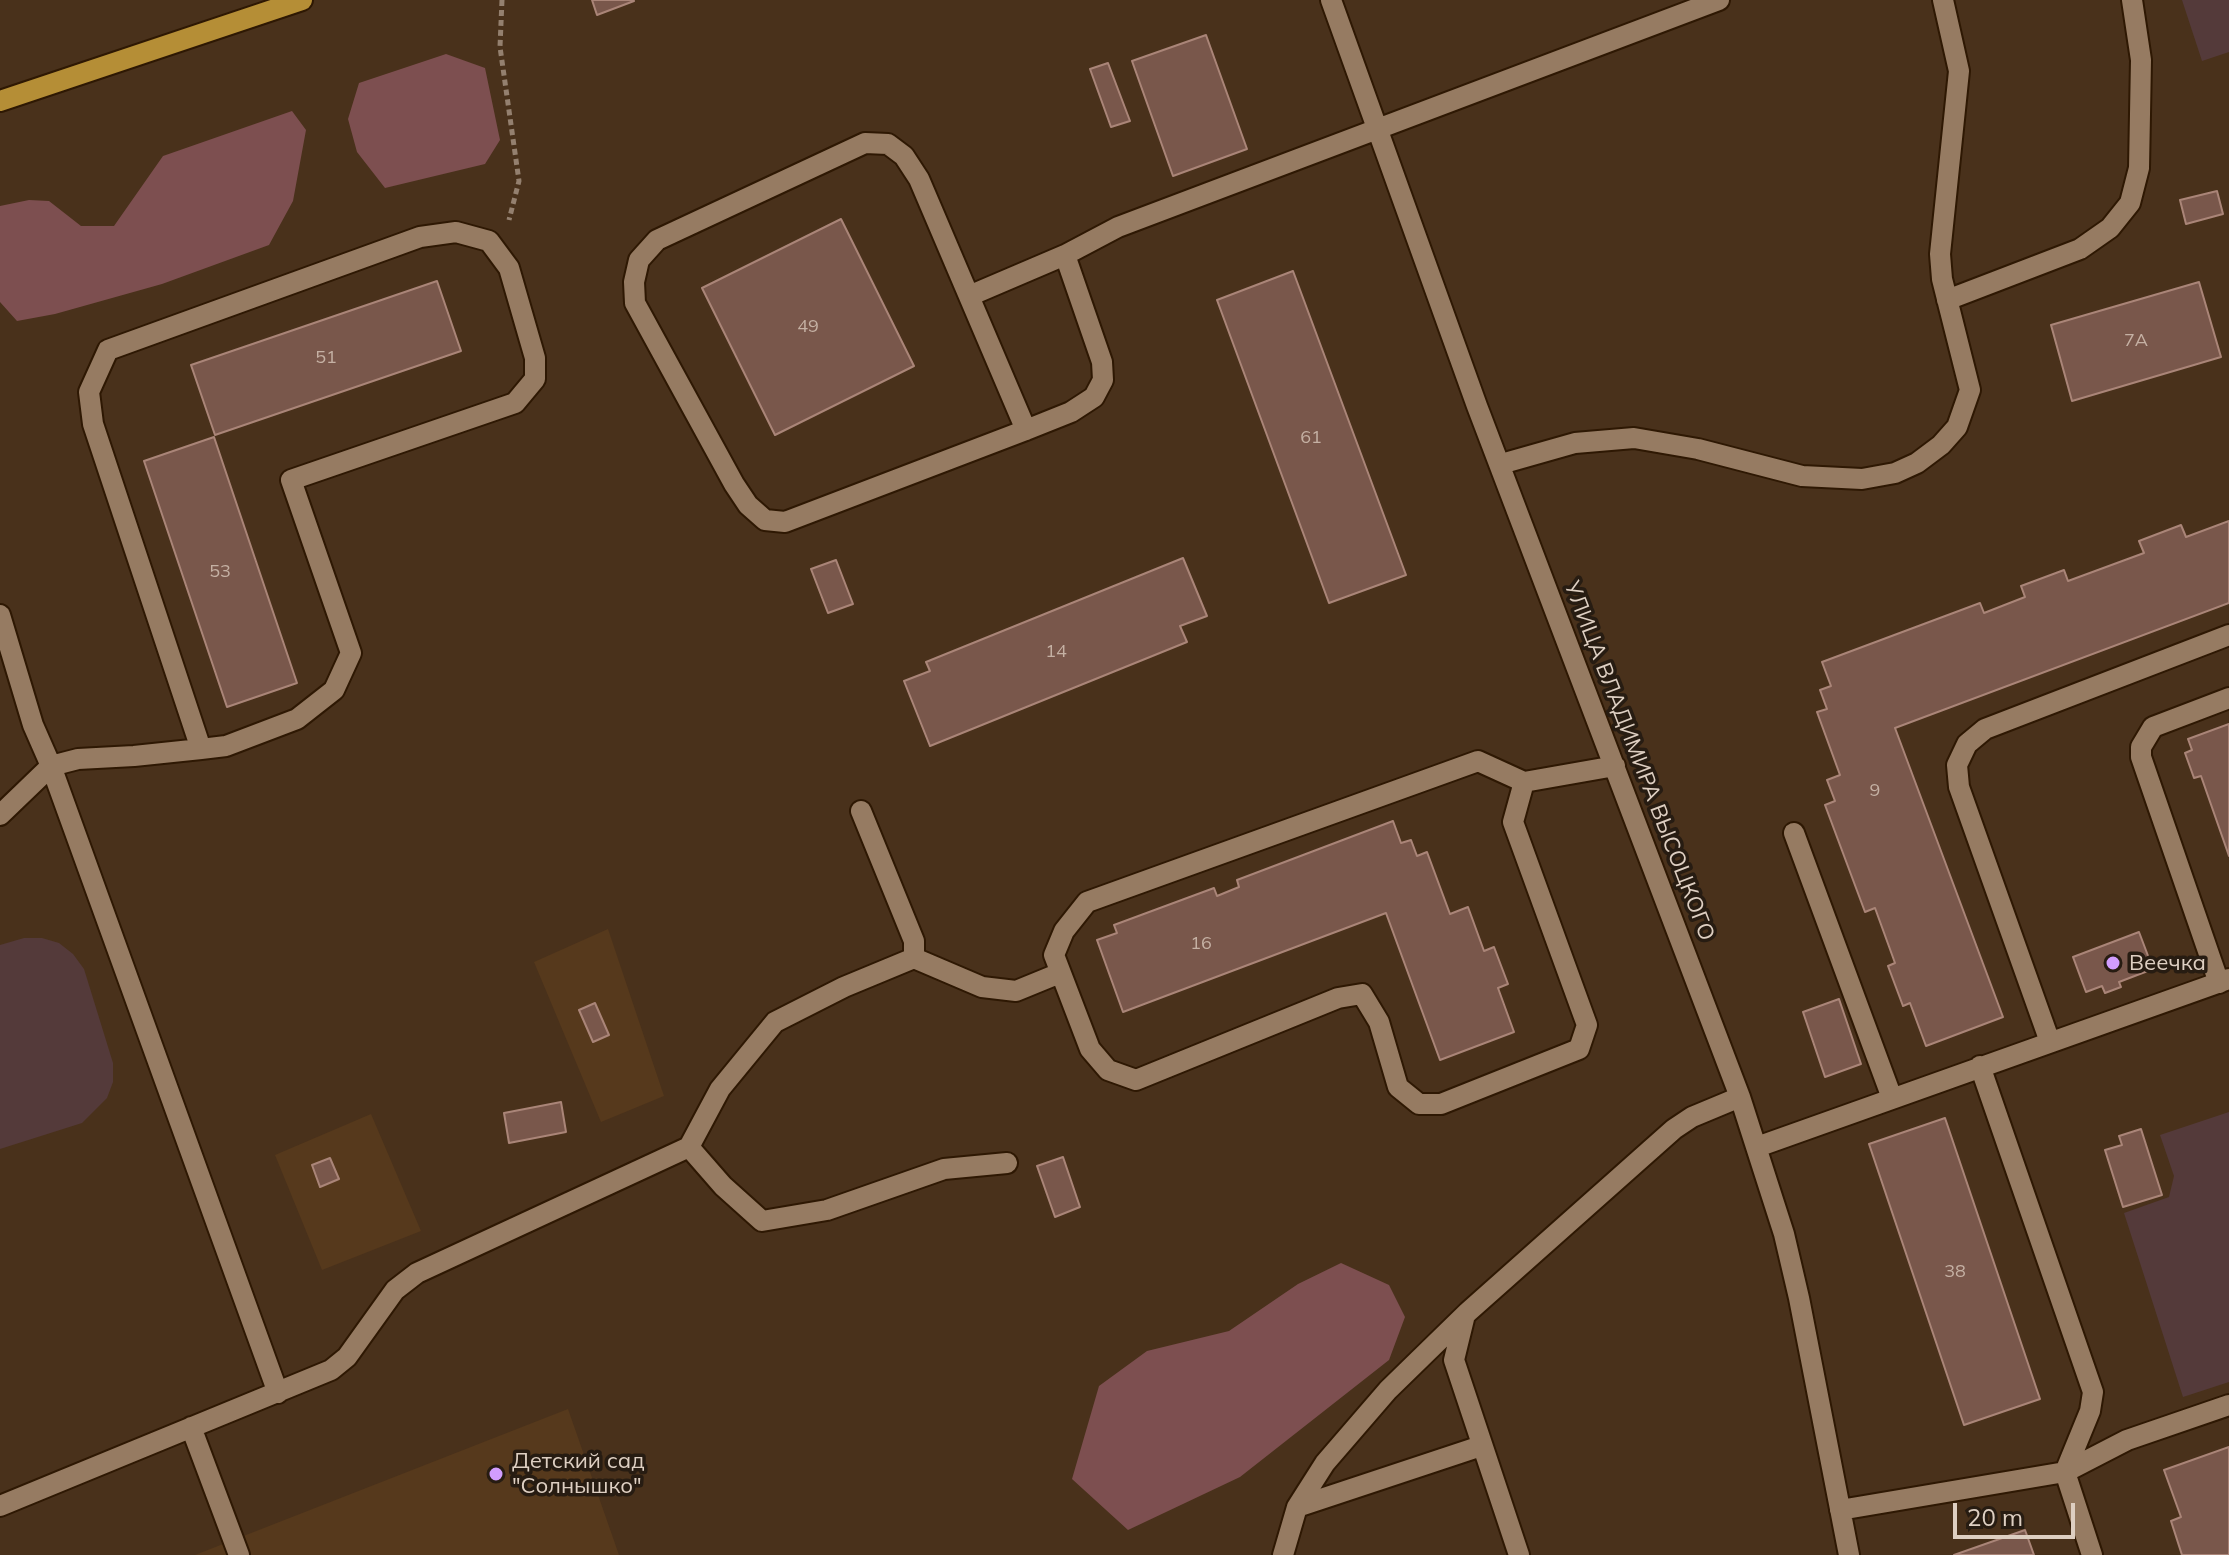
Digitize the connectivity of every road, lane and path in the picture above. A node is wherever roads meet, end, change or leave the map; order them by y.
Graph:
1 (302, 0) edge
2 (502, 0) edge
3 (1331, 0) edge
4 (1719, 0) edge
5 (1943, 0) edge
6 (2132, 0) edge
7 (0, 101) edge
8 (1376, 127) junction
9 (489, 241) junction
10 (1065, 255) junction
11 (969, 296) junction
12 (1947, 300) junction
13 (1026, 430) junction
14 (1501, 464) junction
15 (0, 615) edge
16 (2229, 635) edge
17 (2229, 698) edge
18 (201, 749) junction
19 (51, 766) junction
20 (1615, 766) junction
21 (1524, 782) junction
22 (861, 811) dead end
23 (0, 815) edge
24 (1794, 833) dead end
25 (914, 958) junction
26 (1060, 973) junction
27 (2224, 981) edge
28 (2050, 1042) junction
29 (1980, 1066) junction
30 (1740, 1097) junction
31 (1892, 1098) junction
32 (689, 1147) junction
33 (1757, 1147) junction
34 (1007, 1163) dead end
35 (1468, 1312) junction
36 (278, 1393) junction
37 (2229, 1405) edge
38 (191, 1427) junction
39 (1481, 1446) junction
40 (2065, 1472) junction
41 (0, 1506) edge
42 (1297, 1507) junction
43 (1840, 1510) junction
44 (239, 1555) edge
45 (1283, 1555) edge
46 (1519, 1555) edge
47 (1849, 1555) edge
48 (2092, 1555) edge

1 - 7 main road
2 - 9 path
3 - 8 street, УЛИЦА ВЛАДИМИРА ВЫСОЦКОГО
4 - 8 street
5 - 12 street
6 - 12 street
8 - 10 street
8 - 14 street, УЛИЦА ВЛАДИМИРА ВЫСОЦКОГО
9 - 18 street
9 - 18 street
10 - 11 street
10 - 13 street
11 - 13 street
11 - 13 street
12 - 14 street
14 - 20 street, УЛИЦА ВЛАДИМИРА ВЫСОЦКОГО
15 - 19 street
16 - 28 street
17 - 27 street
18 - 19 street
19 - 23 street
19 - 36 street
20 - 21 street
20 - 30 street, УЛИЦА ВЛАДИМИРА ВЫСОЦКОГО
21 - 26 street
21 - 26 street
22 - 25 street
24 - 31 street
25 - 26 street
25 - 32 street
27 - 28 street
28 - 29 street
29 - 31 street
29 - 40 street
30 - 33 street, УЛИЦА ВЛАДИМИРА ВЫСОЦКОГО
30 - 35 street
31 - 33 street
32 - 34 street
32 - 36 street
33 - 43 street, УЛИЦА ВЛАДИМИРА ВЫСОЦКОГО
35 - 39 street
35 - 42 street
36 - 38 street
37 - 40 street
38 - 41 street
38 - 44 street
39 - 42 street
39 - 46 street
40 - 43 street
40 - 48 street
42 - 45 street
43 - 47 street, УЛИЦА ВЛАДИМИРА ВЫСОЦКОГО

